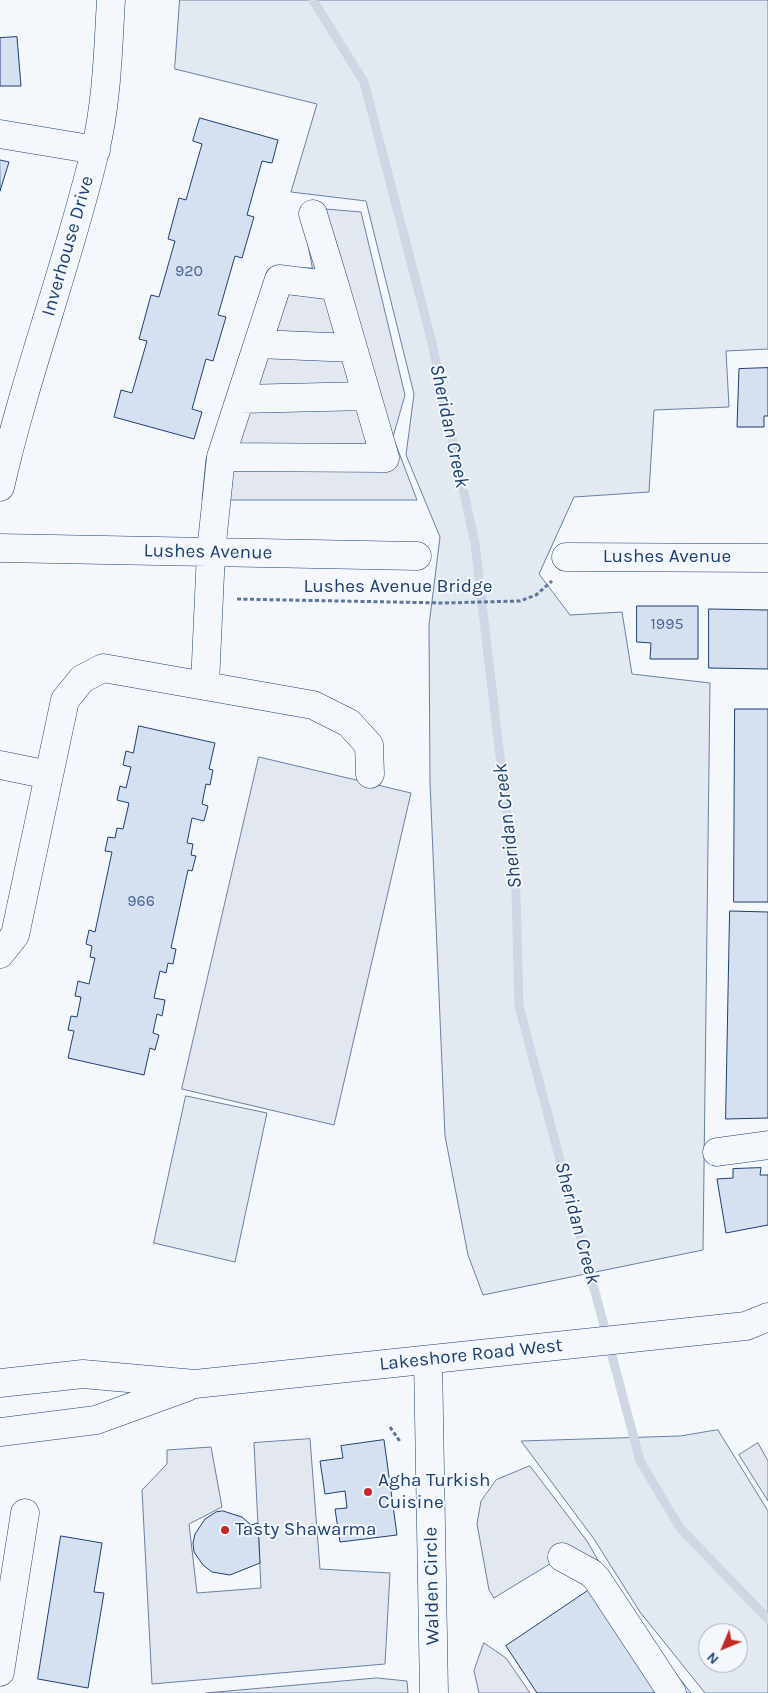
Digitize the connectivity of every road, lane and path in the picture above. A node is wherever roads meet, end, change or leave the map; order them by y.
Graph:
1 (111, 0) edge
2 (0, 134) edge
3 (96, 150) junction
4 (312, 214) dead end
5 (335, 286) junction
6 (258, 344) junction
7 (353, 348) junction
8 (367, 396) junction
9 (240, 399) junction
10 (8, 416) edge
11 (222, 457) junction
12 (0, 487) edge
13 (0, 548) edge
14 (211, 552) junction
15 (417, 556) dead end
16 (566, 557) joint
17 (768, 558) edge
18 (209, 598) junction
19 (205, 684) junction
20 (0, 765) edge
21 (370, 774) dead end
22 (49, 775) junction
23 (0, 954) edge
24 (768, 1145) edge
25 (717, 1152) dead end
26 (761, 1324) edge
27 (428, 1360) junction
28 (0, 1383) edge
29 (195, 1384) junction
30 (0, 1432) edge
31 (25, 1513) dead end
32 (562, 1557) dead end
33 (0, 1672) edge
34 (434, 1693) edge
35 (672, 1693) edge

1 - 3 street, Inverhouse Drive
2 - 3 street
3 - 10 street, Inverhouse Drive
4 - 5 street
5 - 6 street
5 - 7 street
6 - 7 street
6 - 9 street
7 - 8 street
8 - 9 street
8 - 11 street
9 - 11 street
10 - 12 street, Inverhouse Drive
11 - 14 street
13 - 14 street, Lushes Avenue
14 - 15 street, Lushes Avenue
14 - 18 street
16 - 17 street, Lushes Avenue
16 - 18 path, Lushes Avenue Bridge
18 - 19 street
19 - 21 street
19 - 22 street
20 - 22 street
22 - 23 street
24 - 25 street
26 - 27 street, Lakeshore Road West
27 - 29 street, Lakeshore Road West
27 - 34 street, Walden Circle
28 - 29 street, Lakeshore Road West
29 - 30 street, Lakeshore Road West
31 - 33 street
32 - 35 street

